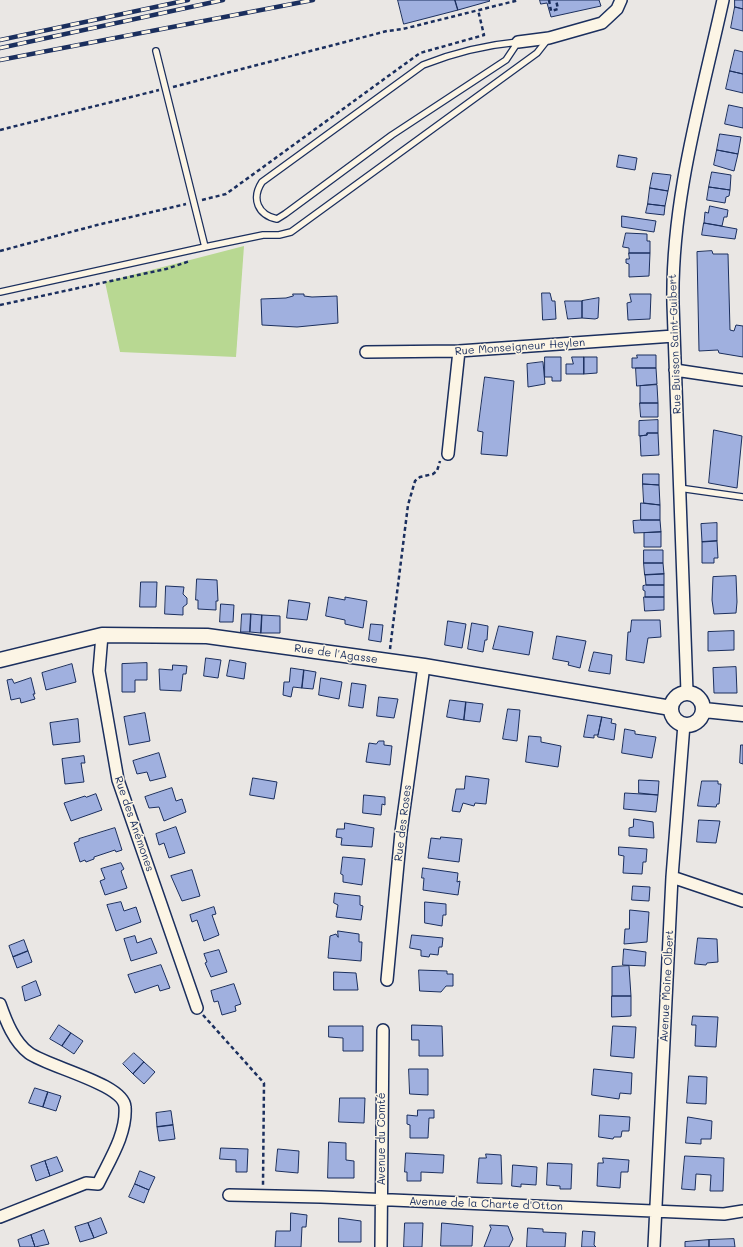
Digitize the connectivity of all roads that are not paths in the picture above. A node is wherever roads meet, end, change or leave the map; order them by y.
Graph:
1 (621, 0) edge
2 (723, 0) edge
3 (549, 38) junction
4 (518, 42) junction
5 (156, 51) dead end
6 (205, 247) junction
7 (0, 292) edge
8 (674, 336) junction
9 (459, 351) junction
10 (366, 352) dead end
11 (675, 370) junction
12 (743, 380) edge
13 (448, 454) road end
14 (679, 488) junction
15 (743, 497) edge
16 (102, 635) junction
17 (0, 660) edge
18 (424, 666) junction
19 (687, 692) junction
20 (671, 708) junction
21 (704, 710) junction
22 (743, 714) edge
23 (684, 724) junction
24 (672, 877) junction
25 (743, 900) edge
26 (387, 980) dead end
27 (0, 1004) edge
28 (196, 1008) road end
29 (383, 1030) dead end
30 (229, 1195) dead end
31 (382, 1200) junction
32 (655, 1211) junction
33 (743, 1212) edge
34 (0, 1217) edge
35 (380, 1247) edge
36 (654, 1247) edge

1 - 3 street
2 - 8 street, Rue Buisson Saint-Guibert
3 - 4 street
3 - 6 lane
4 - 4 lane
5 - 6 lane
6 - 7 lane
8 - 9 street, Rue Monseigneur Heylen
8 - 11 street, Rue Buisson Saint-Guibert
9 - 10 street, Rue Monseigneur Heylen
9 - 13 street
11 - 12 street
11 - 14 street, Rue Buisson Saint-Guibert
14 - 15 lane
14 - 19 street, Rue Buisson Saint-Guibert
16 - 17 street, Rue de l'Agasse
16 - 18 street, Rue de l'Agasse
16 - 28 street, Rue des Anémones
18 - 20 street, Rue de l'Agasse
18 - 26 street, Rue des Roses
19 - 20 street
19 - 21 street
20 - 23 street
21 - 22 street
21 - 23 street
23 - 24 street, Avenue Moine Olbert
24 - 25 street
24 - 32 street, Avenue Moine Olbert
27 - 34 street
29 - 31 street, Avenue du Comté
30 - 31 street, Avenue de la Charte d'Otton
31 - 32 street, Avenue de la Charte d'Otton
31 - 35 street, Avenue du Comté
32 - 33 street, Avenue de la Charte d'Otton
32 - 36 street, Avenue Moine Olbert

